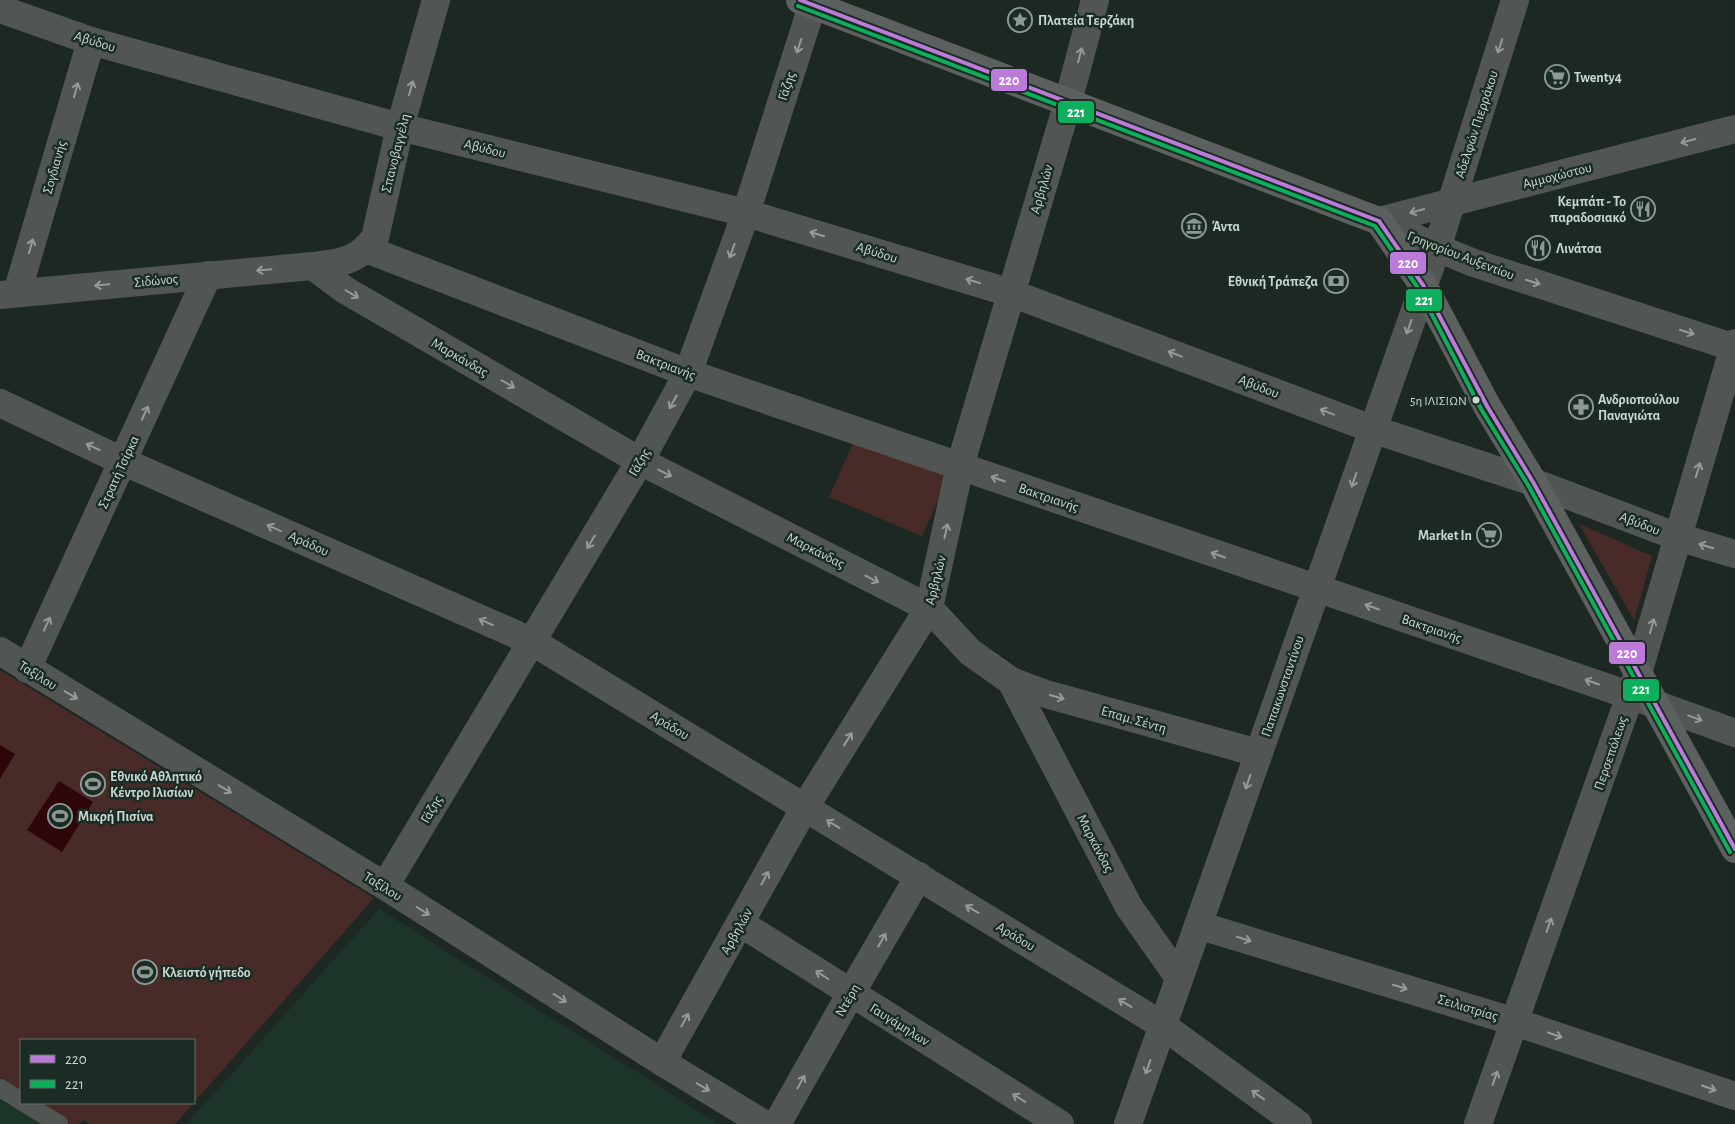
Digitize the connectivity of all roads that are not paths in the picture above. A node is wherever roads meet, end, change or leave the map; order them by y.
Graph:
1 (436, 0) edge
2 (1095, 0) edge
3 (1515, 0) edge
4 (808, 2) edge
5 (0, 9) edge
6 (91, 41) junction
7 (1068, 102) junction
8 (400, 128) junction
9 (1735, 129) edge
10 (1450, 202) junction
11 (746, 213) junction
12 (1379, 222) junction
13 (370, 243) junction
14 (1437, 248) junction
15 (313, 266) junction
16 (208, 275) junction
17 (1423, 285) junction
18 (1011, 292) junction
19 (8, 294) edge
20 (1735, 346) edge
21 (688, 374) junction
22 (0, 403) edge
23 (1372, 429) junction
24 (122, 461) junction
25 (640, 461) junction
26 (960, 466) junction
27 (1533, 482) junction
28 (1678, 537) junction
29 (1735, 554) edge
30 (1316, 588) junction
31 (929, 608) junction
32 (531, 641) junction
33 (0, 651) edge
34 (27, 668) junction
35 (1010, 681) junction
36 (1641, 690) junction
37 (1735, 733) edge
38 (1258, 753) junction
39 (806, 807) junction
40 (1735, 849) edge
41 (919, 876) junction
42 (385, 886) junction
43 (740, 924) junction
44 (1198, 925) junction
45 (1179, 978) junction
46 (851, 993) junction
47 (1514, 1022) junction
48 (1162, 1025) junction
49 (662, 1062) junction
50 (0, 1088) edge
51 (1735, 1096) edge
52 (20, 1100) edge
53 (26, 1104) edge
54 (59, 1124) edge
55 (764, 1124) edge
56 (777, 1124) edge
57 (1060, 1124) edge
58 (1128, 1124) edge
59 (1298, 1124) edge
60 (1478, 1124) edge

8 -> 1 street, Σπανοβαγγέλη
7 -> 2 street, Αρβηλών
3 -> 10 street, Αδελφών Πιερράκου
4 - 7 street, Γρηγορίου Αυξεντίου
4 -> 11 street, Γάζης
5 - 6 street, Αβύδου
6 - 8 street, Αβύδου
19 -> 6 street, Σογδιανής
7 - 12 street, Γρηγορίου Αυξεντίου
7 - 18 street, Αρβηλών
8 - 11 street, Αβύδου
8 - 13 street, Σπανοβαγγέλη
9 -> 10 street, Αμμοχώστου
10 -> 12 street, Αμμοχώστου
10 - 14 street, Αδελφών Πιερράκου
18 -> 11 street, Αβύδου
11 -> 21 street, Γάζης
12 - 14 street, Γρηγορίου Αυξεντίου
12 - 17 street
13 - 15 street
13 - 21 street, Βακτριανής
14 - 17 street, Παπακωνσταντίνου
14 -> 20 street, Γρηγορίου Αυξεντίου
15 -> 16 street, Σιδώνος
15 -> 25 street, Μαρκάνδας
16 -> 19 street, Σιδώνος
24 -> 16 street, Στρατή Τσίρκα
17 -> 23 street, Παπακωνσταντίνου
17 - 27 street
23 -> 18 street, Αβύδου
18 - 26 street, Αρβηλών
28 -> 20 street, Περσεπόλεως
21 -> 25 street, Γάζης
21 - 26 street, Βακτριανής
24 -> 22 street, Αράδου
23 - 27 street, Αβύδου
23 -> 30 street, Παπακωνσταντίνου
32 -> 24 street, Αράδου
34 -> 24 street, Στρατή Τσίρκα
25 -> 31 street, Μαρκάνδας
25 -> 32 street, Γάζης
30 -> 26 street, Βακτριανής
31 -> 26 street, Αρβηλών
27 - 28 street, Αβύδου
27 - 36 street
29 -> 28 street, Αβύδου
36 -> 28 street, Περσεπόλεως
36 -> 30 street, Βακτριανής
30 - 38 street, Παπακωνσταντίνου
31 - 35 street, Μαρκάνδας
39 -> 31 street, Αρβηλών
32 - 39 street, Αράδου
32 - 42 street, Γάζης
33 - 34 street, Ταξίλου
34 -> 42 street, Ταξίλου
35 -> 38 street, Επαμ. Σέντη
35 - 45 street, Μαρκάνδας
36 -> 37 street, Βακτριανής
36 - 40 street
47 -> 36 street, Περσεπόλεως
38 -> 44 street, Παπακωνσταντίνου
41 -> 39 street, Αράδου
43 -> 39 street, Αρβηλών
46 -> 41 street, Ντέρη
48 -> 41 street, Αράδου
42 -> 49 street, Ταξίλου
46 -> 43 street, Γαυγάμηλων
49 -> 43 street, Αρβηλών
44 - 45 street, Παπακωνσταντίνου
44 -> 47 street, Σειλιστρίας
45 - 48 street, Παπακωνσταντίνου
56 -> 46 street, Ντέρη
57 -> 46 street, Γαυγάμηλων
47 -> 51 street, Σειλιστρίας
60 -> 47 street, Περσεπόλεως
48 -> 58 street, Παπακωνσταντίνου
59 -> 48 street, Αράδου
49 -> 55 street, Ταξίλου
50 - 52 lane
53 - 54 lane

